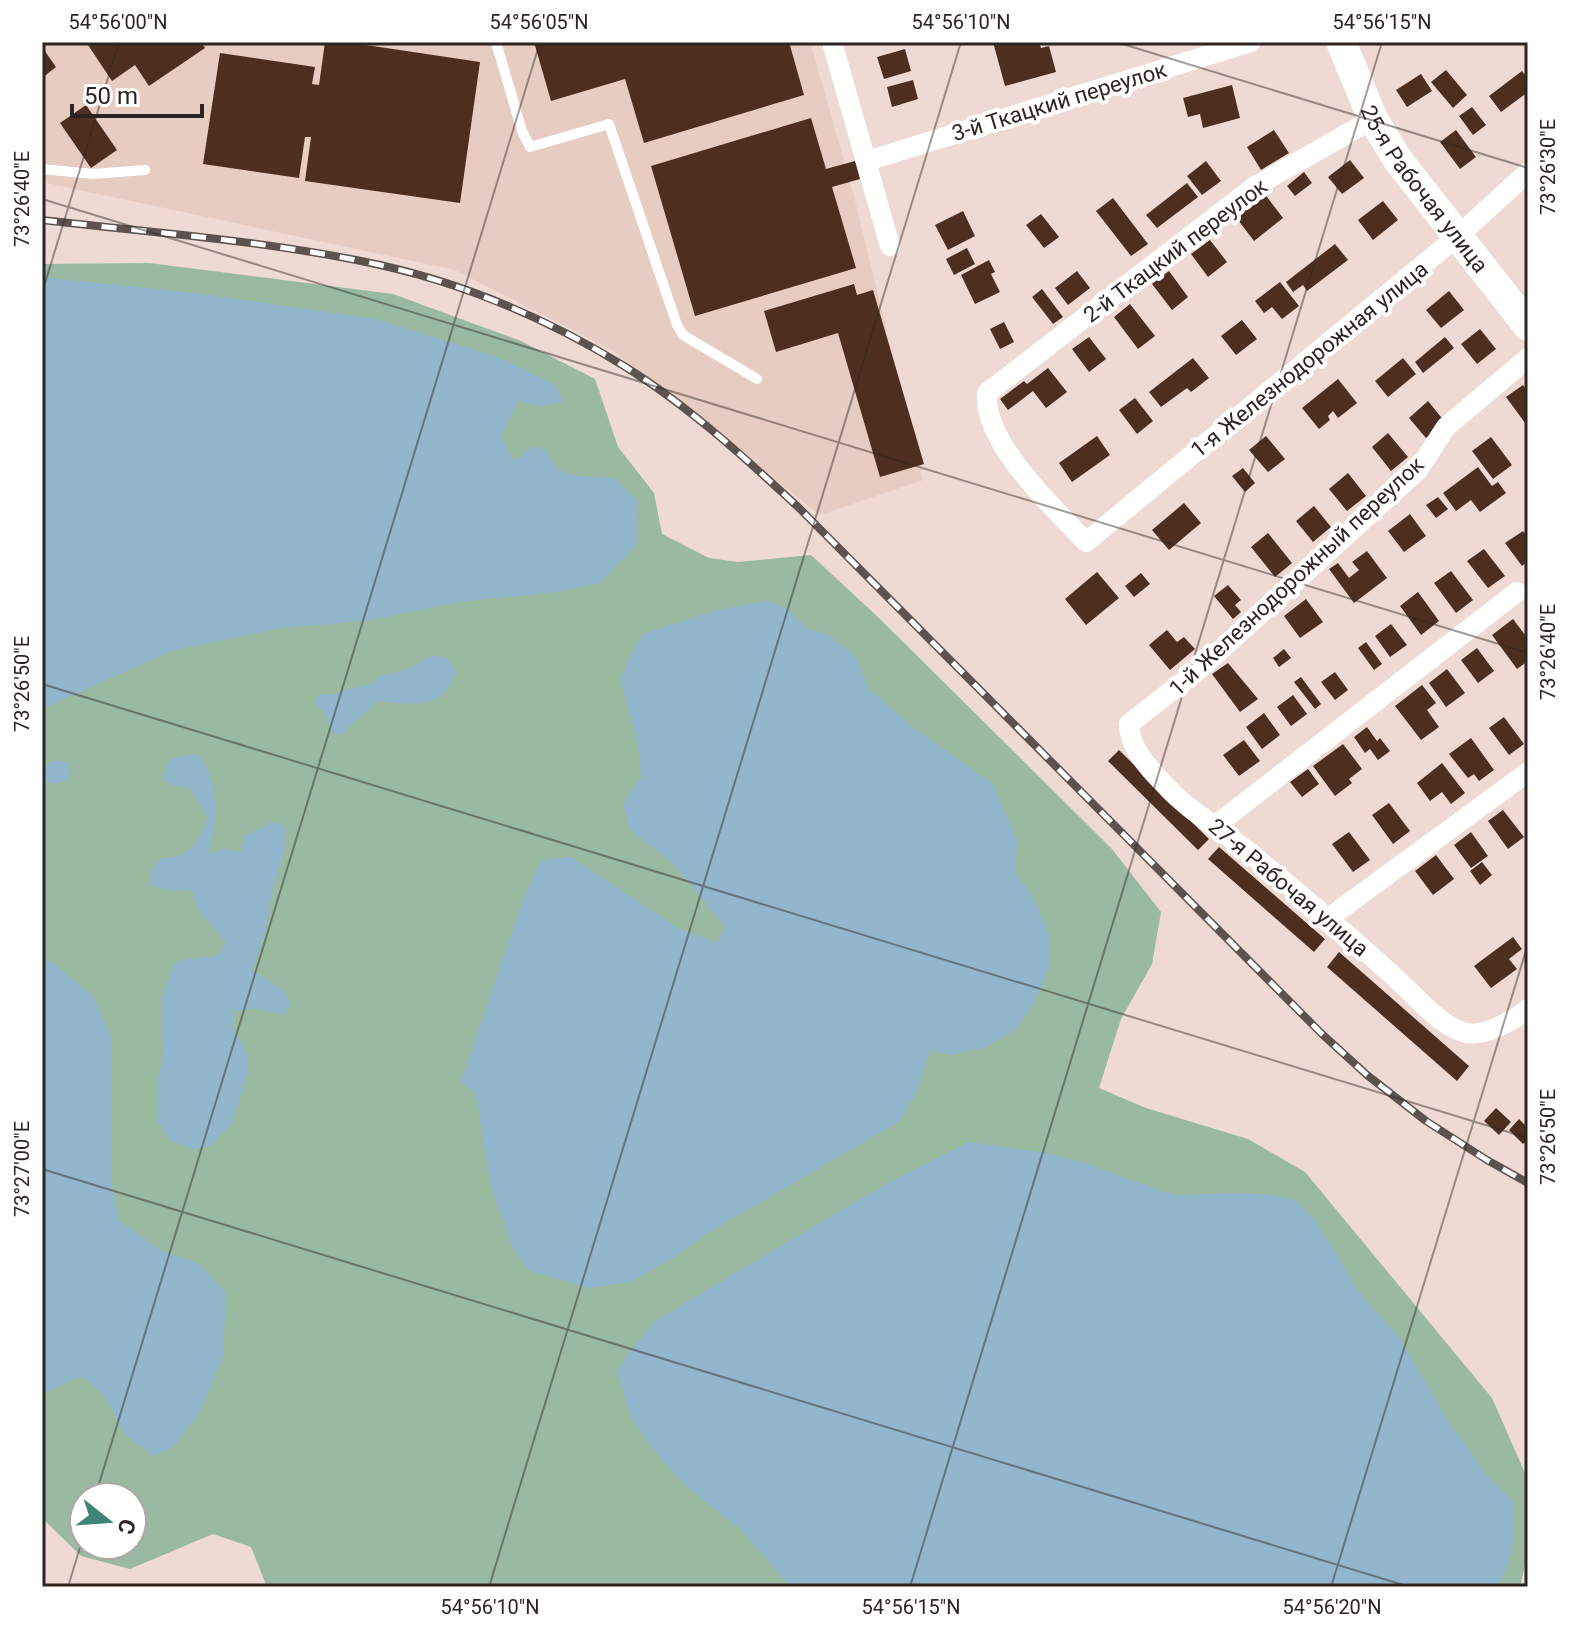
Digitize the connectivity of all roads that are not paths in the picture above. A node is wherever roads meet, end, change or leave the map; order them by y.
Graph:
1 (496, 42) edge
2 (832, 42) edge
3 (1251, 42) edge
4 (1341, 42) edge
5 (1373, 119) junction
6 (867, 161) junction
7 (42, 169) edge
8 (145, 170) dead end
9 (1528, 172) edge
10 (1458, 236) junction
11 (890, 246) dead end
12 (1528, 326) edge
13 (1528, 358) edge
14 (757, 379) dead end
15 (1086, 542) joint
16 (1517, 592) dead end
17 (1129, 724) joint
18 (1528, 772) edge
19 (1216, 825) junction
20 (1330, 917) junction
21 (1528, 1009) edge

1 - 14 lane
2 - 6 street
3 - 6 street, 3-й Ткацкий переулок
4 - 5 main road, 25-я Рабочая улица
5 - 10 main road, 25-я Рабочая улица
5 - 15 street, 2-й Ткацкий переулок
6 - 11 street
7 - 8 lane
9 - 10 street, 1-я Железнодорожная улица
10 - 12 main road, 25-я Рабочая улица
10 - 15 street, 1-я Железнодорожная улица
13 - 17 street, 1-й Железнодорожный переулок
16 - 19 street
17 - 19 street, 27-я Рабочая улица
18 - 20 street
19 - 20 street, 27-я Рабочая улица
20 - 21 street, 27-я Рабочая улица

